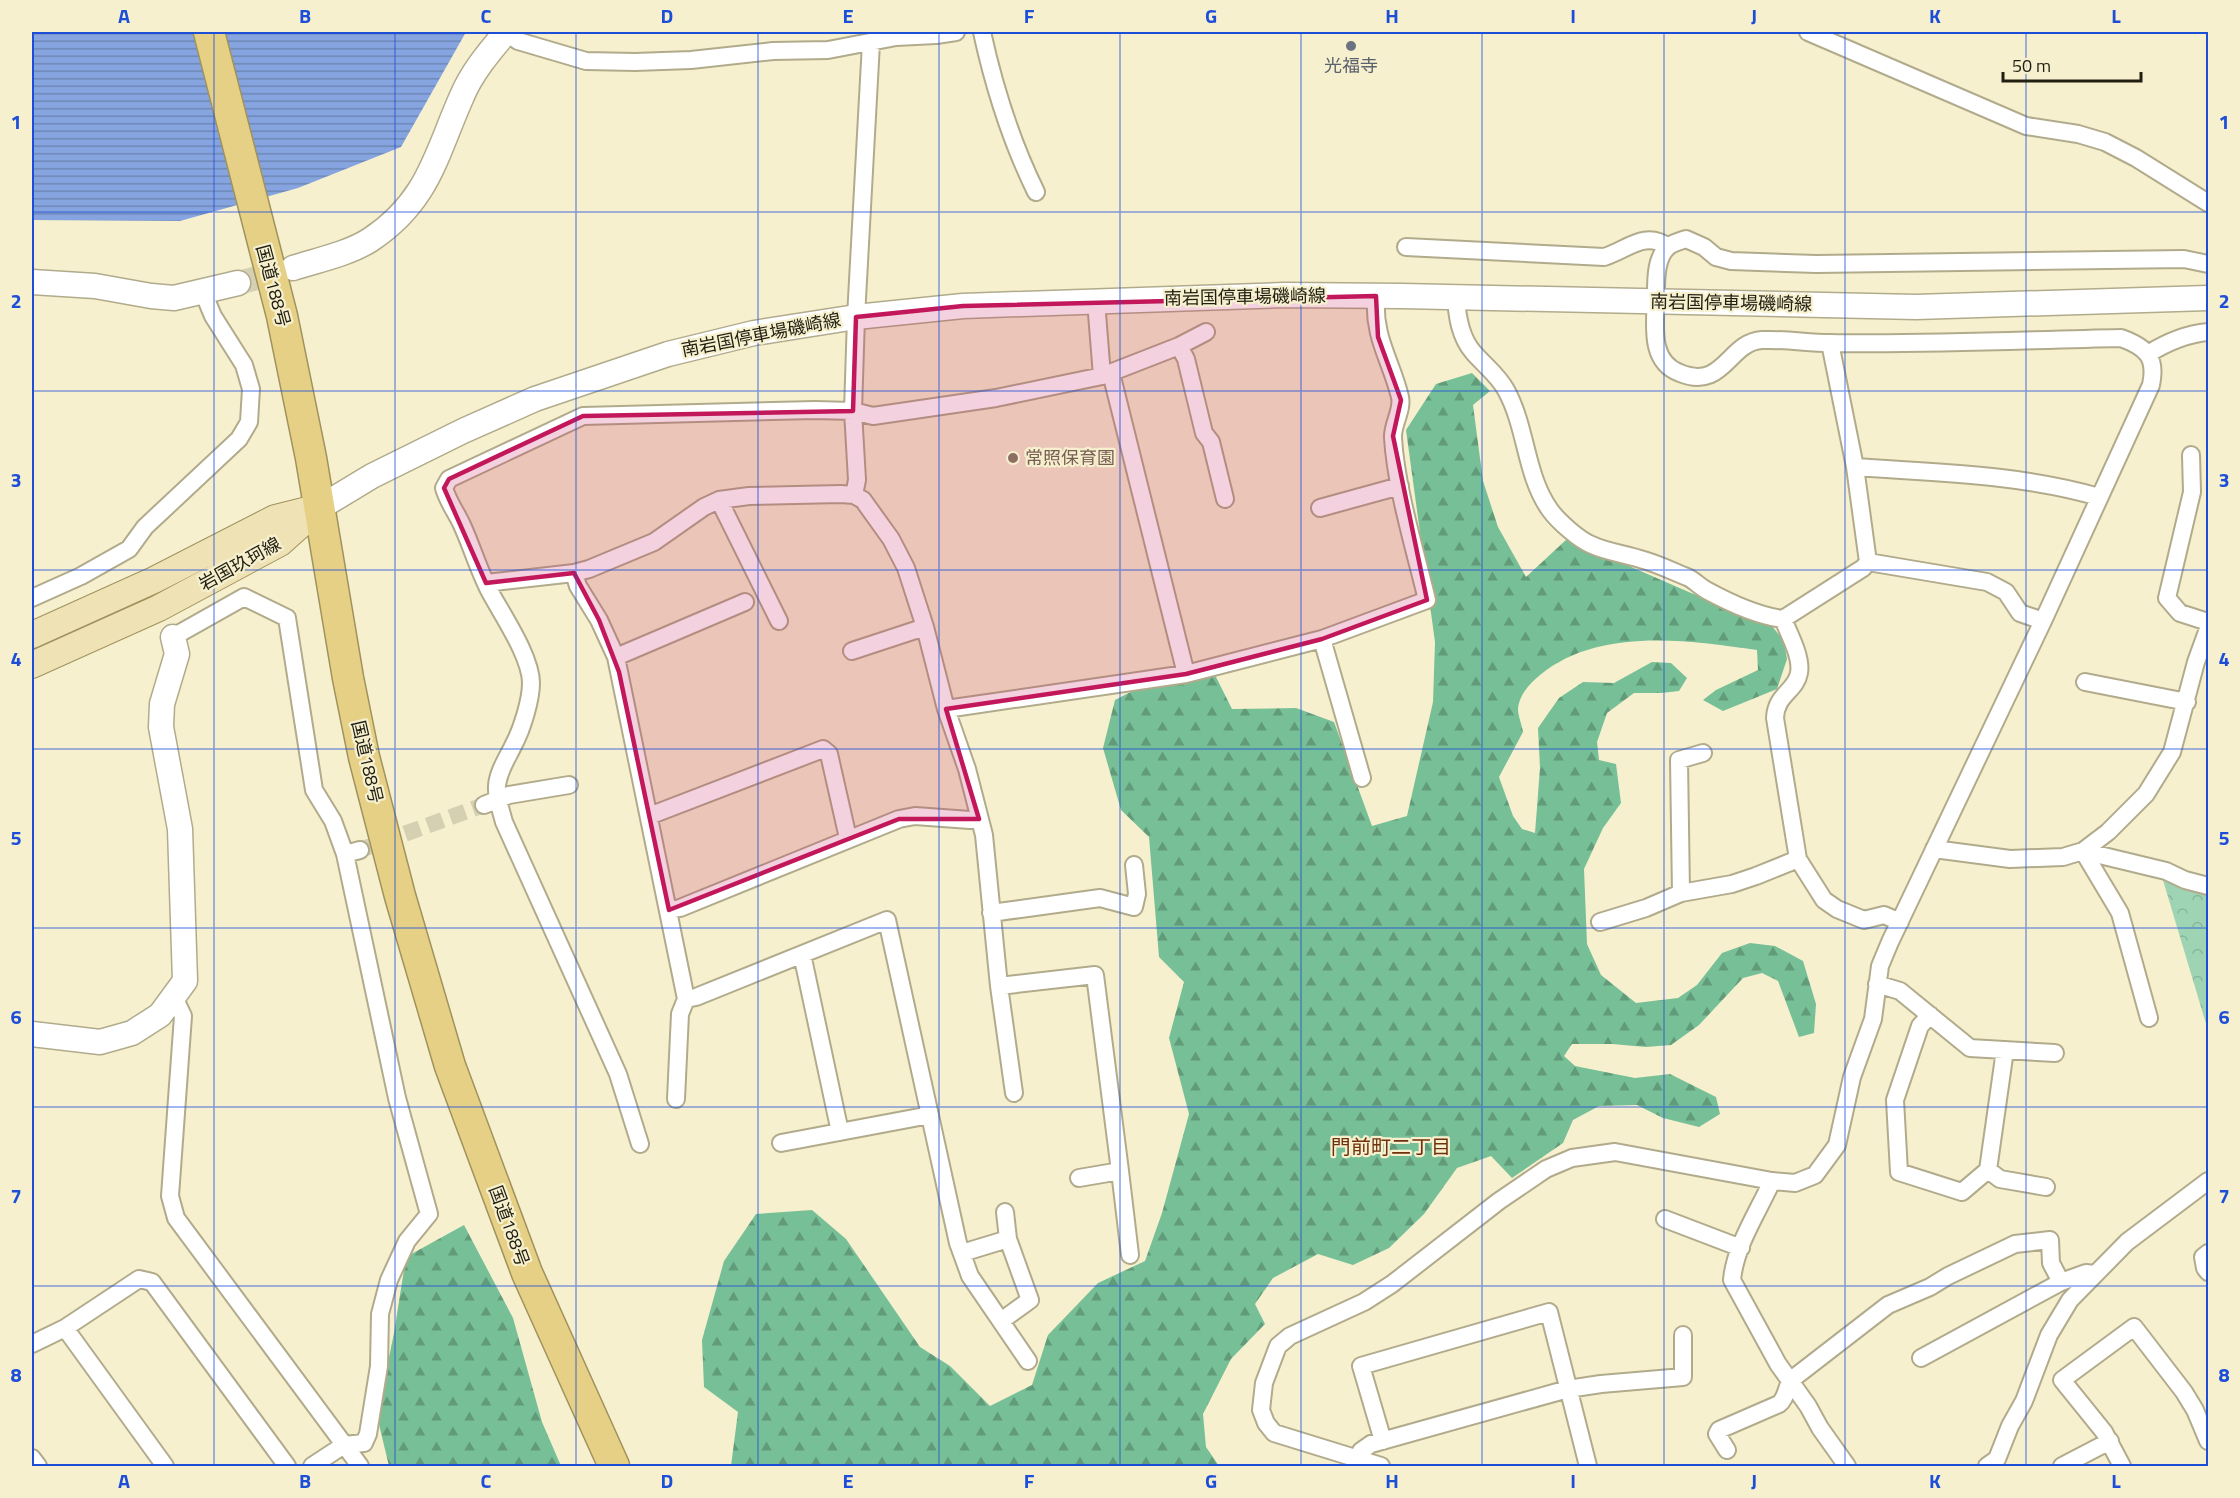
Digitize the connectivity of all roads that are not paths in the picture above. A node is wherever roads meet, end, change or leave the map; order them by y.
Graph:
1 (209, 32) edge
2 (506, 32) edge
3 (956, 32) edge
4 (982, 32) edge
5 (1808, 32) edge
6 (871, 43) junction
7 (1036, 192) dead end
8 (2208, 202) edge
9 (1406, 247) dead end
10 (1668, 247) junction
11 (2208, 262) edge
12 (293, 268) tunnel mouth
13 (32, 282) edge
14 (238, 283) tunnel mouth
15 (203, 292) junction
16 (1376, 296) junction
17 (1456, 297) junction
18 (2208, 298) edge
19 (1096, 300) junction
20 (1656, 302) junction
21 (856, 317) junction
22 (1206, 332) dead end
23 (2208, 332) edge
24 (1830, 343) junction
25 (1179, 346) junction
26 (2148, 354) junction
27 (1107, 375) junction
28 (853, 411) junction
29 (2191, 455) dead end
30 (1856, 467) junction
31 (1400, 486) junction
32 (854, 495) junction
33 (2099, 497) junction
34 (1225, 499) dead end
35 (719, 500) junction
36 (319, 508) junction
37 (1320, 508) dead end
38 (1868, 562) junction
39 (573, 573) junction
40 (486, 583) junction
41 (32, 598) edge
42 (744, 602) dead end
43 (1783, 619) junction
44 (779, 621) dead end
45 (2043, 621) junction
46 (2208, 622) edge
47 (924, 627) junction
48 (2208, 629) edge
49 (32, 635) edge
50 (173, 637) joint
51 (1322, 639) junction
52 (852, 651) dead end
53 (616, 657) junction
54 (2202, 664) edge
55 (32, 665) edge
56 (1186, 674) junction
57 (2085, 682) dead end
58 (2187, 702) junction
59 (946, 709) junction
60 (1703, 753) dead end
61 (1362, 778) dead end
62 (569, 785) dead end
63 (491, 802) junction
64 (649, 816) junction
65 (979, 819) junction
66 (848, 838) junction
67 (1934, 849) junction
68 (2083, 850) junction
69 (1798, 859) junction
70 (1134, 865) dead end
71 (2208, 886) edge
72 (1681, 893) junction
73 (669, 910) junction
74 (991, 913) junction
75 (1600, 922) dead end
76 (1900, 922) junction
77 (802, 954) junction
78 (1877, 984) junction
79 (999, 986) junction
80 (174, 996) junction
81 (686, 999) junction
82 (1930, 1015) junction
83 (2149, 1017) dead end
84 (32, 1034) edge
85 (2005, 1050) junction
86 (2055, 1053) dead end
87 (1014, 1093) dead end
88 (676, 1099) dead end
89 (930, 1115) junction
90 (840, 1132) junction
91 (781, 1143) dead end
92 (640, 1144) dead end
93 (1988, 1170) junction
94 (1120, 1172) junction
95 (1079, 1178) dead end
96 (1772, 1181) junction
97 (2208, 1181) edge
98 (2046, 1187) dead end
99 (1005, 1212) dead end
100 (1665, 1219) dead end
101 (1008, 1239) junction
102 (1741, 1248) junction
103 (962, 1253) junction
104 (2208, 1253) edge
105 (1130, 1256) dead end
106 (2208, 1272) edge
107 (2094, 1274) junction
108 (2061, 1282) junction
109 (1001, 1321) junction
110 (65, 1328) junction
111 (1683, 1335) dead end
112 (32, 1344) edge
113 (1921, 1358) dead end
114 (1028, 1361) dead end
115 (1791, 1380) junction
116 (1568, 1389) junction
117 (1383, 1441) junction
118 (2110, 1441) junction
119 (2208, 1441) edge
120 (344, 1445) junction
121 (1727, 1450) dead end
122 (32, 1458) edge
123 (1357, 1460) junction
124 (38, 1467) edge
125 (165, 1467) edge
126 (287, 1467) edge
127 (312, 1467) edge
128 (360, 1467) edge
129 (614, 1467) edge
130 (1381, 1467) edge
131 (1588, 1467) edge
132 (1846, 1467) edge
133 (1987, 1467) edge
134 (2062, 1467) edge
135 (2122, 1467) edge

1 - 36 highway, 国道188号
2 - 6 street
2 - 12 main road
3 - 6 street
4 - 7 street
5 - 8 street
6 - 21 street
9 - 10 street
10 - 11 street
10 - 20 street
13 - 15 main road
14 - 15 main road
15 - 41 street
16 - 17 main road, 南岩国停車場磯崎線
16 - 19 main road, 南岩国停車場磯崎線
16 - 31 street
17 - 20 main road, 南岩国停車場磯崎線
17 - 43 street
18 - 20 main road, 南岩国停車場磯崎線
19 - 21 main road, 南岩国停車場磯崎線
19 - 27 street
20 - 24 street
21 - 28 street
21 - 36 main road, 南岩国停車場磯崎線
22 - 25 street
23 - 26 street
24 - 26 street
24 - 30 street
25 - 27 street
25 - 34 street
26 - 33 street
27 - 28 street
27 - 56 street
28 - 32 street
28 - 40 street
29 - 46 street
30 - 33 street
30 - 38 street
31 - 37 street
31 - 51 street
32 - 35 street
32 - 47 street
33 - 45 street
35 - 39 street
35 - 44 street
36 - 49 main road, 岩国玖珂線
36 - 55 main road, 岩国玖珂線
36 - 129 highway, 国道188号
38 - 43 street
38 - 45 street
39 - 40 street
39 - 53 street
40 - 63 street
42 - 53 street
43 - 69 street
45 - 67 street
47 - 52 street
47 - 59 street
48 - 54 street
50 - 80 main road
50 - 120 street
51 - 56 street
51 - 61 street
53 - 64 street
54 - 58 street
56 - 59 street
57 - 58 street
58 - 68 street
59 - 65 street
60 - 72 street
62 - 63 street
63 - 92 street
64 - 66 street
64 - 73 street
65 - 66 street
65 - 74 street
66 - 73 street
67 - 68 street
67 - 76 street
68 - 71 street
68 - 83 street
69 - 72 street
69 - 76 street
70 - 74 street
72 - 75 street
73 - 81 street
74 - 79 street
76 - 78 street
77 - 81 street
77 - 89 street
77 - 90 street
78 - 82 street
78 - 96 street
79 - 87 street
79 - 94 street
80 - 84 main road
80 - 120 street
81 - 88 street
82 - 85 street
82 - 93 street
85 - 86 street
85 - 93 street
89 - 90 street
89 - 103 street
90 - 91 street
93 - 98 street
94 - 95 street
94 - 105 street
96 - 102 street
96 - 123 street
97 - 107 street
99 - 101 street
100 - 102 street
101 - 103 street
101 - 109 street
102 - 115 street
103 - 109 street
104 - 106 street
107 - 108 street
107 - 133 street
108 - 113 street
108 - 115 street
109 - 114 street
110 - 112 street
110 - 125 street
110 - 126 street
111 - 116 street
115 - 121 street
115 - 132 street
116 - 117 street
116 - 117 street
116 - 131 street
117 - 123 street
118 - 119 street
118 - 134 street
118 - 135 street
120 - 127 street
120 - 128 street
122 - 124 street
123 - 130 street

